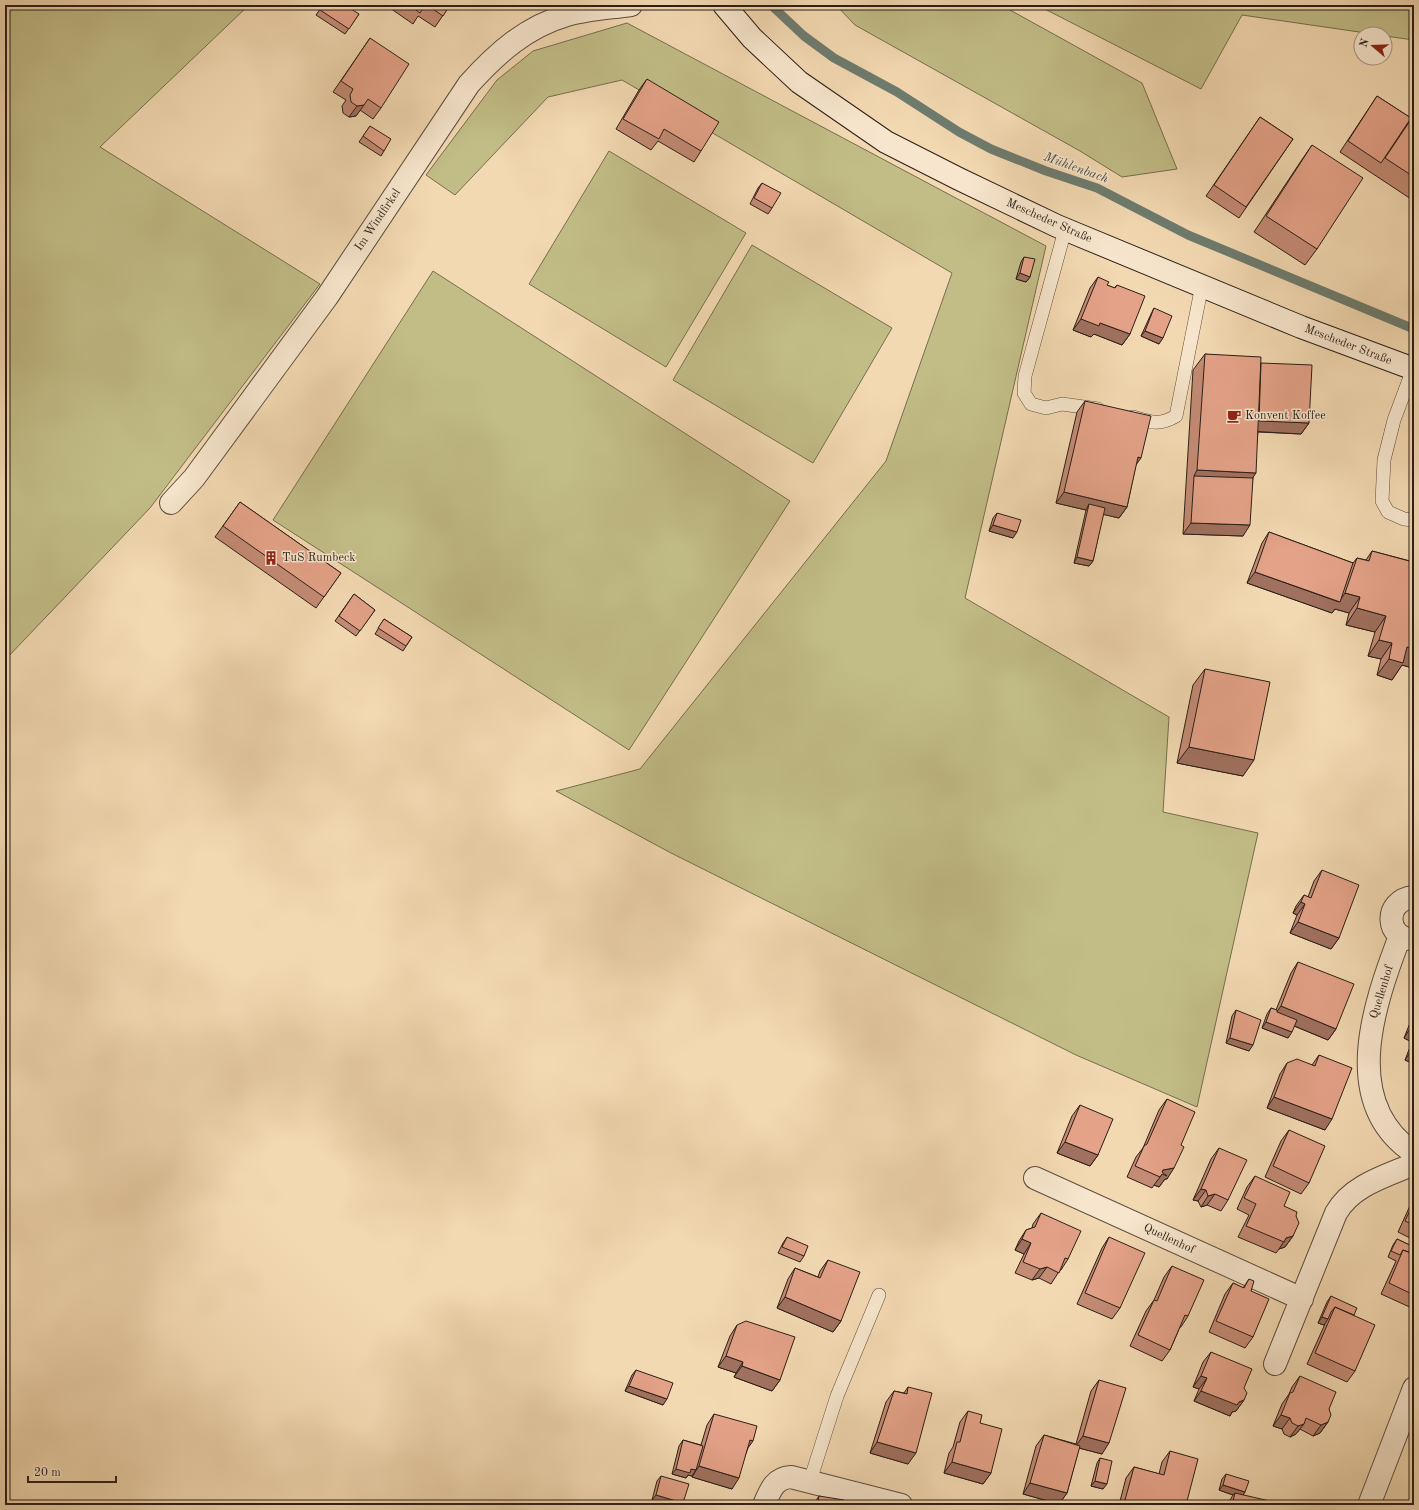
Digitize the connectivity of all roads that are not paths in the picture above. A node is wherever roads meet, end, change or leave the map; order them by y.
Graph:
1 (631, 5) edge
2 (724, 5) edge
3 (560, 10) edge
4 (1065, 230) junction
5 (1202, 285) junction
6 (1413, 369) edge
7 (171, 503) dead end
8 (1414, 520) edge
9 (1414, 897) edge
10 (1407, 937) edge
11 (1414, 1153) edge
12 (1414, 1164) edge
13 (1035, 1178) dead end
14 (879, 1295) dead end
15 (1302, 1299) junction
16 (1275, 1364) dead end
17 (1414, 1388) edge
18 (810, 1481) junction
19 (764, 1505) edge
20 (901, 1505) edge
21 (1369, 1505) edge

1 - 3 street, Im Windfirkel
2 - 4 street, Mescheder Straße
3 - 7 street, Im Windfirkel
4 - 5 street, Mescheder Straße
4 - 5 lane
5 - 6 street, Mescheder Straße
6 - 8 lane
9 - 10 street, Quellenhof
10 - 11 street, Quellenhof
12 - 15 street
13 - 15 street, Quellenhof
14 - 18 lane
15 - 16 street
17 - 21 street
18 - 19 street
18 - 20 street

